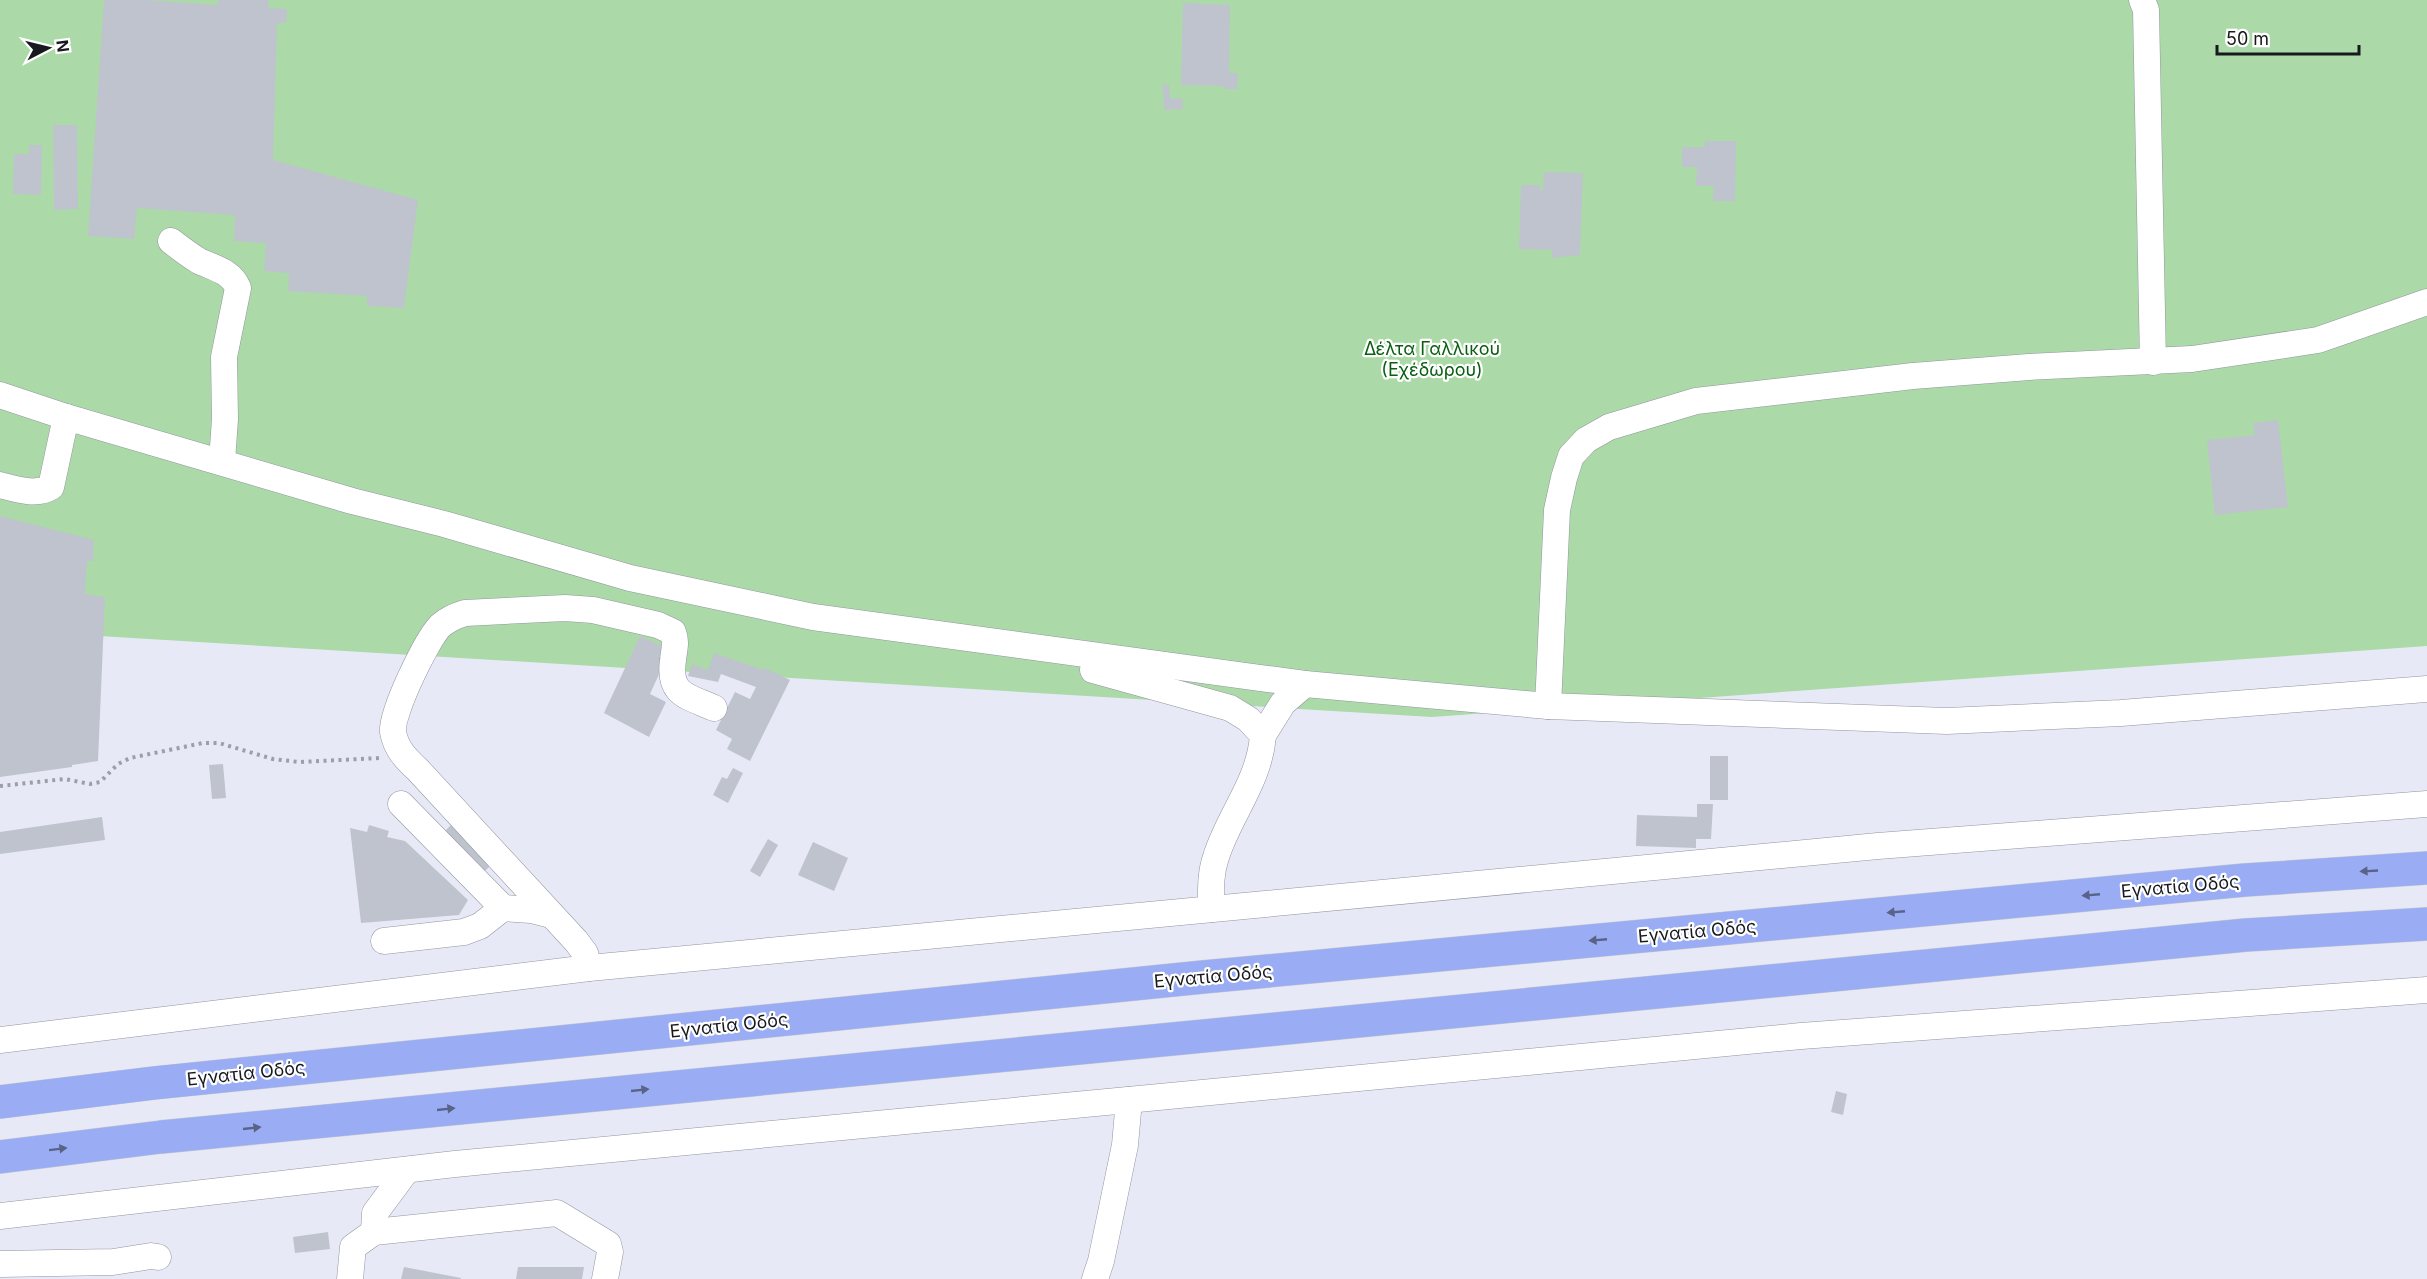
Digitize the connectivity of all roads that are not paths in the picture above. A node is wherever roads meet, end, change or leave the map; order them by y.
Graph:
1 (2142, 0) edge
2 (171, 241) dead end
3 (2427, 302) edge
4 (2153, 362) junction
5 (0, 395) edge
6 (66, 417) junction
7 (222, 461) junction
8 (0, 485) edge
9 (996, 643) junction
10 (1305, 684) junction
11 (2427, 689) edge
12 (1548, 706) junction
13 (714, 708) dead end
14 (1263, 735) junction
15 (401, 804) dead end
16 (2427, 804) edge
17 (2427, 868) edge
18 (503, 908) junction
19 (1211, 909) junction
20 (551, 915) junction
21 (2427, 924) edge
22 (384, 941) dead end
23 (589, 968) junction
24 (2427, 990) edge
25 (0, 1040) edge
26 (1129, 1100) junction
27 (0, 1102) edge
28 (0, 1156) edge
29 (407, 1170) junction
30 (0, 1216) edge
31 (374, 1232) junction
32 (158, 1257) dead end
33 (0, 1264) edge
34 (350, 1279) edge
35 (605, 1279) edge
36 (1095, 1279) edge

1 - 4 street
2 - 7 street
3 - 4 street
4 - 12 street
5 - 6 street
6 - 7 street
6 - 8 street
7 - 9 street
9 - 10 street
9 - 14 street
10 - 12 street
10 - 14 street
11 - 12 street
13 - 20 street
14 - 19 street
15 - 18 street
16 - 19 street
17 -> 27 highway, Εγνατία Οδός
18 - 20 street
18 - 22 street
19 - 23 street
20 - 23 street
28 -> 21 highway
23 - 25 street
24 - 26 street
26 - 29 street
26 - 36 street
29 - 30 street
29 - 31 street
31 - 34 street
31 - 35 street
32 - 33 street

